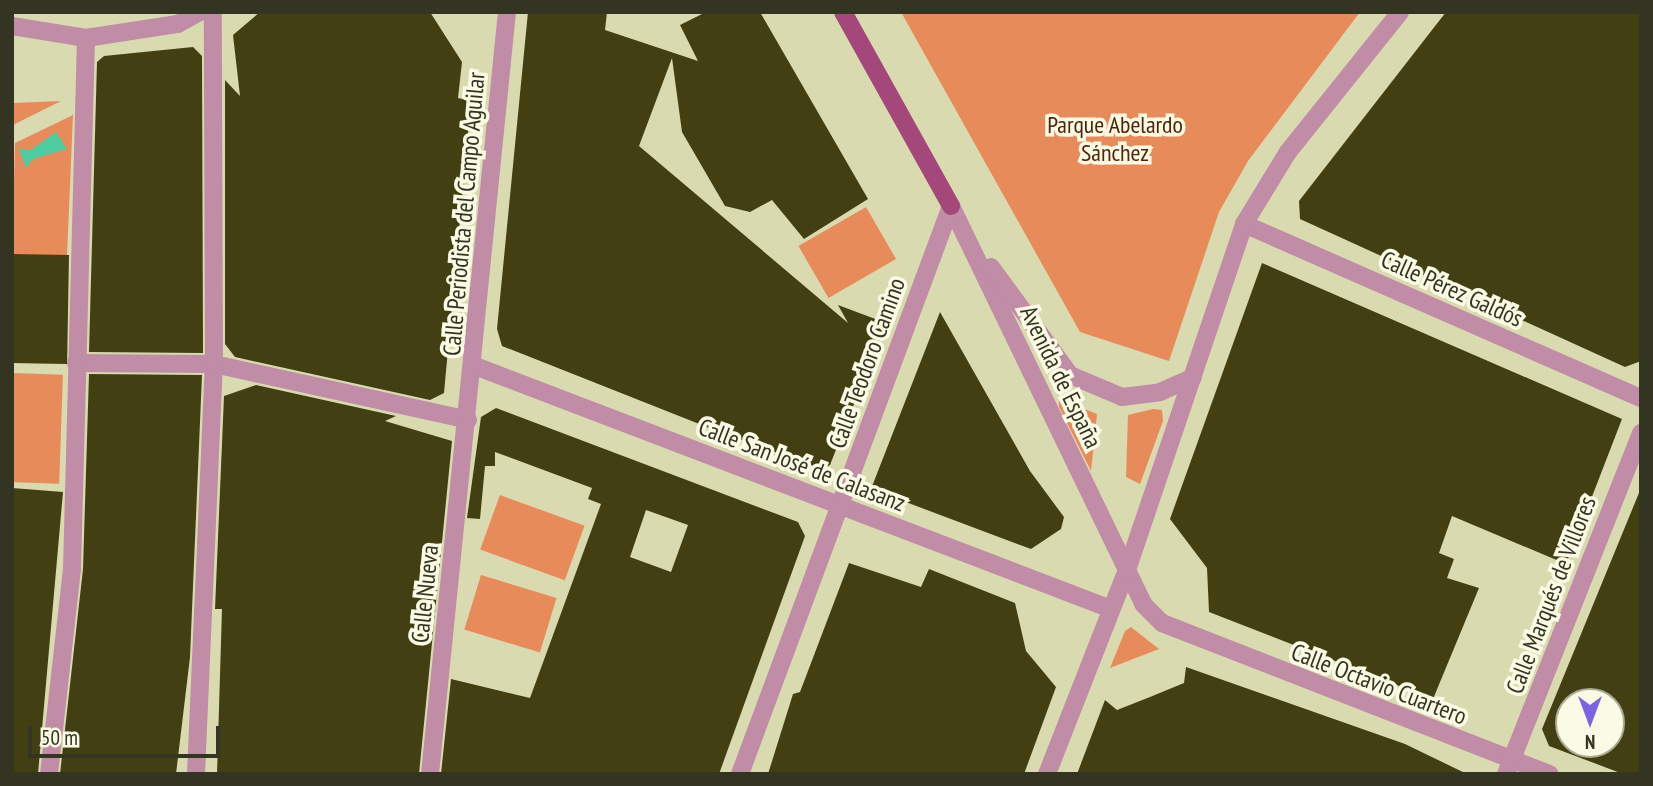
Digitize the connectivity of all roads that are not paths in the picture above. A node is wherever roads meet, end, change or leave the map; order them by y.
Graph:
1 (200, 12) edge
2 (214, 12) edge
3 (507, 12) edge
4 (843, 12) edge
5 (1400, 12) edge
6 (12, 25) edge
7 (86, 38) junction
8 (951, 206) junction
9 (1244, 225) junction
10 (76, 363) junction
11 (214, 364) junction
12 (475, 366) junction
13 (1193, 377) junction
14 (1641, 398) edge
15 (468, 420) junction
16 (1641, 433) edge
17 (840, 506) junction
18 (1127, 570) junction
19 (1111, 609) junction
20 (1191, 639) joint
21 (1509, 767) edge
22 (49, 774) edge
23 (196, 774) edge
24 (430, 774) edge
25 (740, 774) edge
26 (1047, 774) edge
27 (1550, 774) edge

1 - 7 street
2 - 11 street
3 - 12 street, Calle Periodista del Campo Aguilar
4 - 8 main road, Avenida de España
5 - 9 street
6 - 7 street
7 - 10 street
8 - 13 street, Avenida de España
8 - 17 street, Calle Teodoro Camino
8 - 18 street, Avenida de España
9 - 13 street
9 - 14 street, Calle Pérez Galdós
10 - 11 street
10 - 22 street
11 - 15 street
11 - 23 street
12 - 15 street, Calle Periodista del Campo Aguilar
12 - 17 street, Calle San José de Calasanz
13 - 18 street
15 - 24 street, Calle Nueva
16 - 21 street, Calle Marqués de Villores
17 - 19 street, Calle San José de Calasanz
17 - 25 street, Calle Teodoro Camino
18 - 19 street
18 - 20 street, Avenida de España
19 - 26 street
20 - 21 street, Calle Octavio Cuartero
21 - 27 street, Calle Octavio Cuartero

